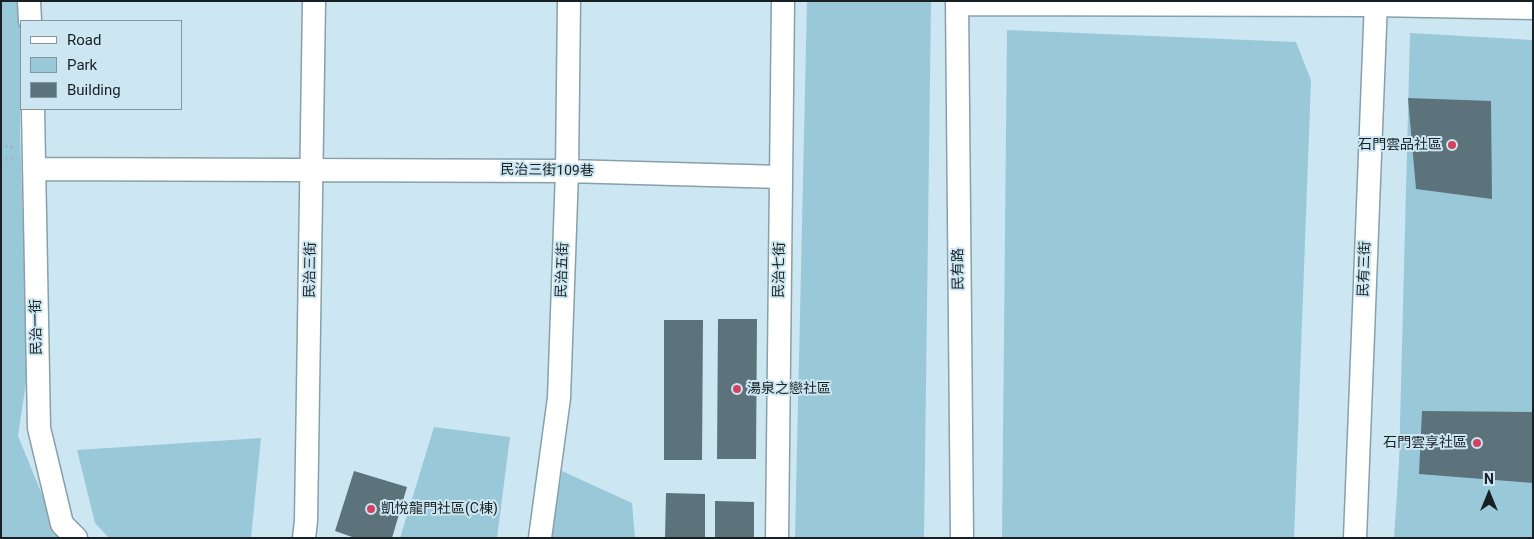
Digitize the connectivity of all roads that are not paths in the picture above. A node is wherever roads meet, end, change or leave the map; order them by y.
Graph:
1 (30, 1) edge
2 (314, 1) edge
3 (569, 1) edge
4 (783, 1) edge
5 (957, 3) edge
6 (1376, 3) edge
7 (1533, 8) edge
8 (30, 20) edge
9 (32, 110) edge
10 (24, 164) junction
11 (313, 170) junction
12 (567, 171) junction
13 (781, 178) junction
14 (76, 538) edge
15 (304, 538) edge
16 (540, 538) edge
17 (777, 538) edge
18 (962, 538) edge
19 (1355, 538) edge

1 - 8 street
2 - 11 street, 民治三街
3 - 12 street, 民治五街
4 - 13 street, 民治七街
5 - 6 street
5 - 18 street, 民有路
6 - 7 street
6 - 19 street, 民有三街
9 - 10 street, 民治一街
10 - 11 street, 民治三街109巷
10 - 14 street, 民治一街
11 - 12 street, 民治三街109巷
11 - 15 street, 民治三街
12 - 13 street, 民治三街109巷
12 - 16 street, 民治五街
13 - 17 street, 民治七街

